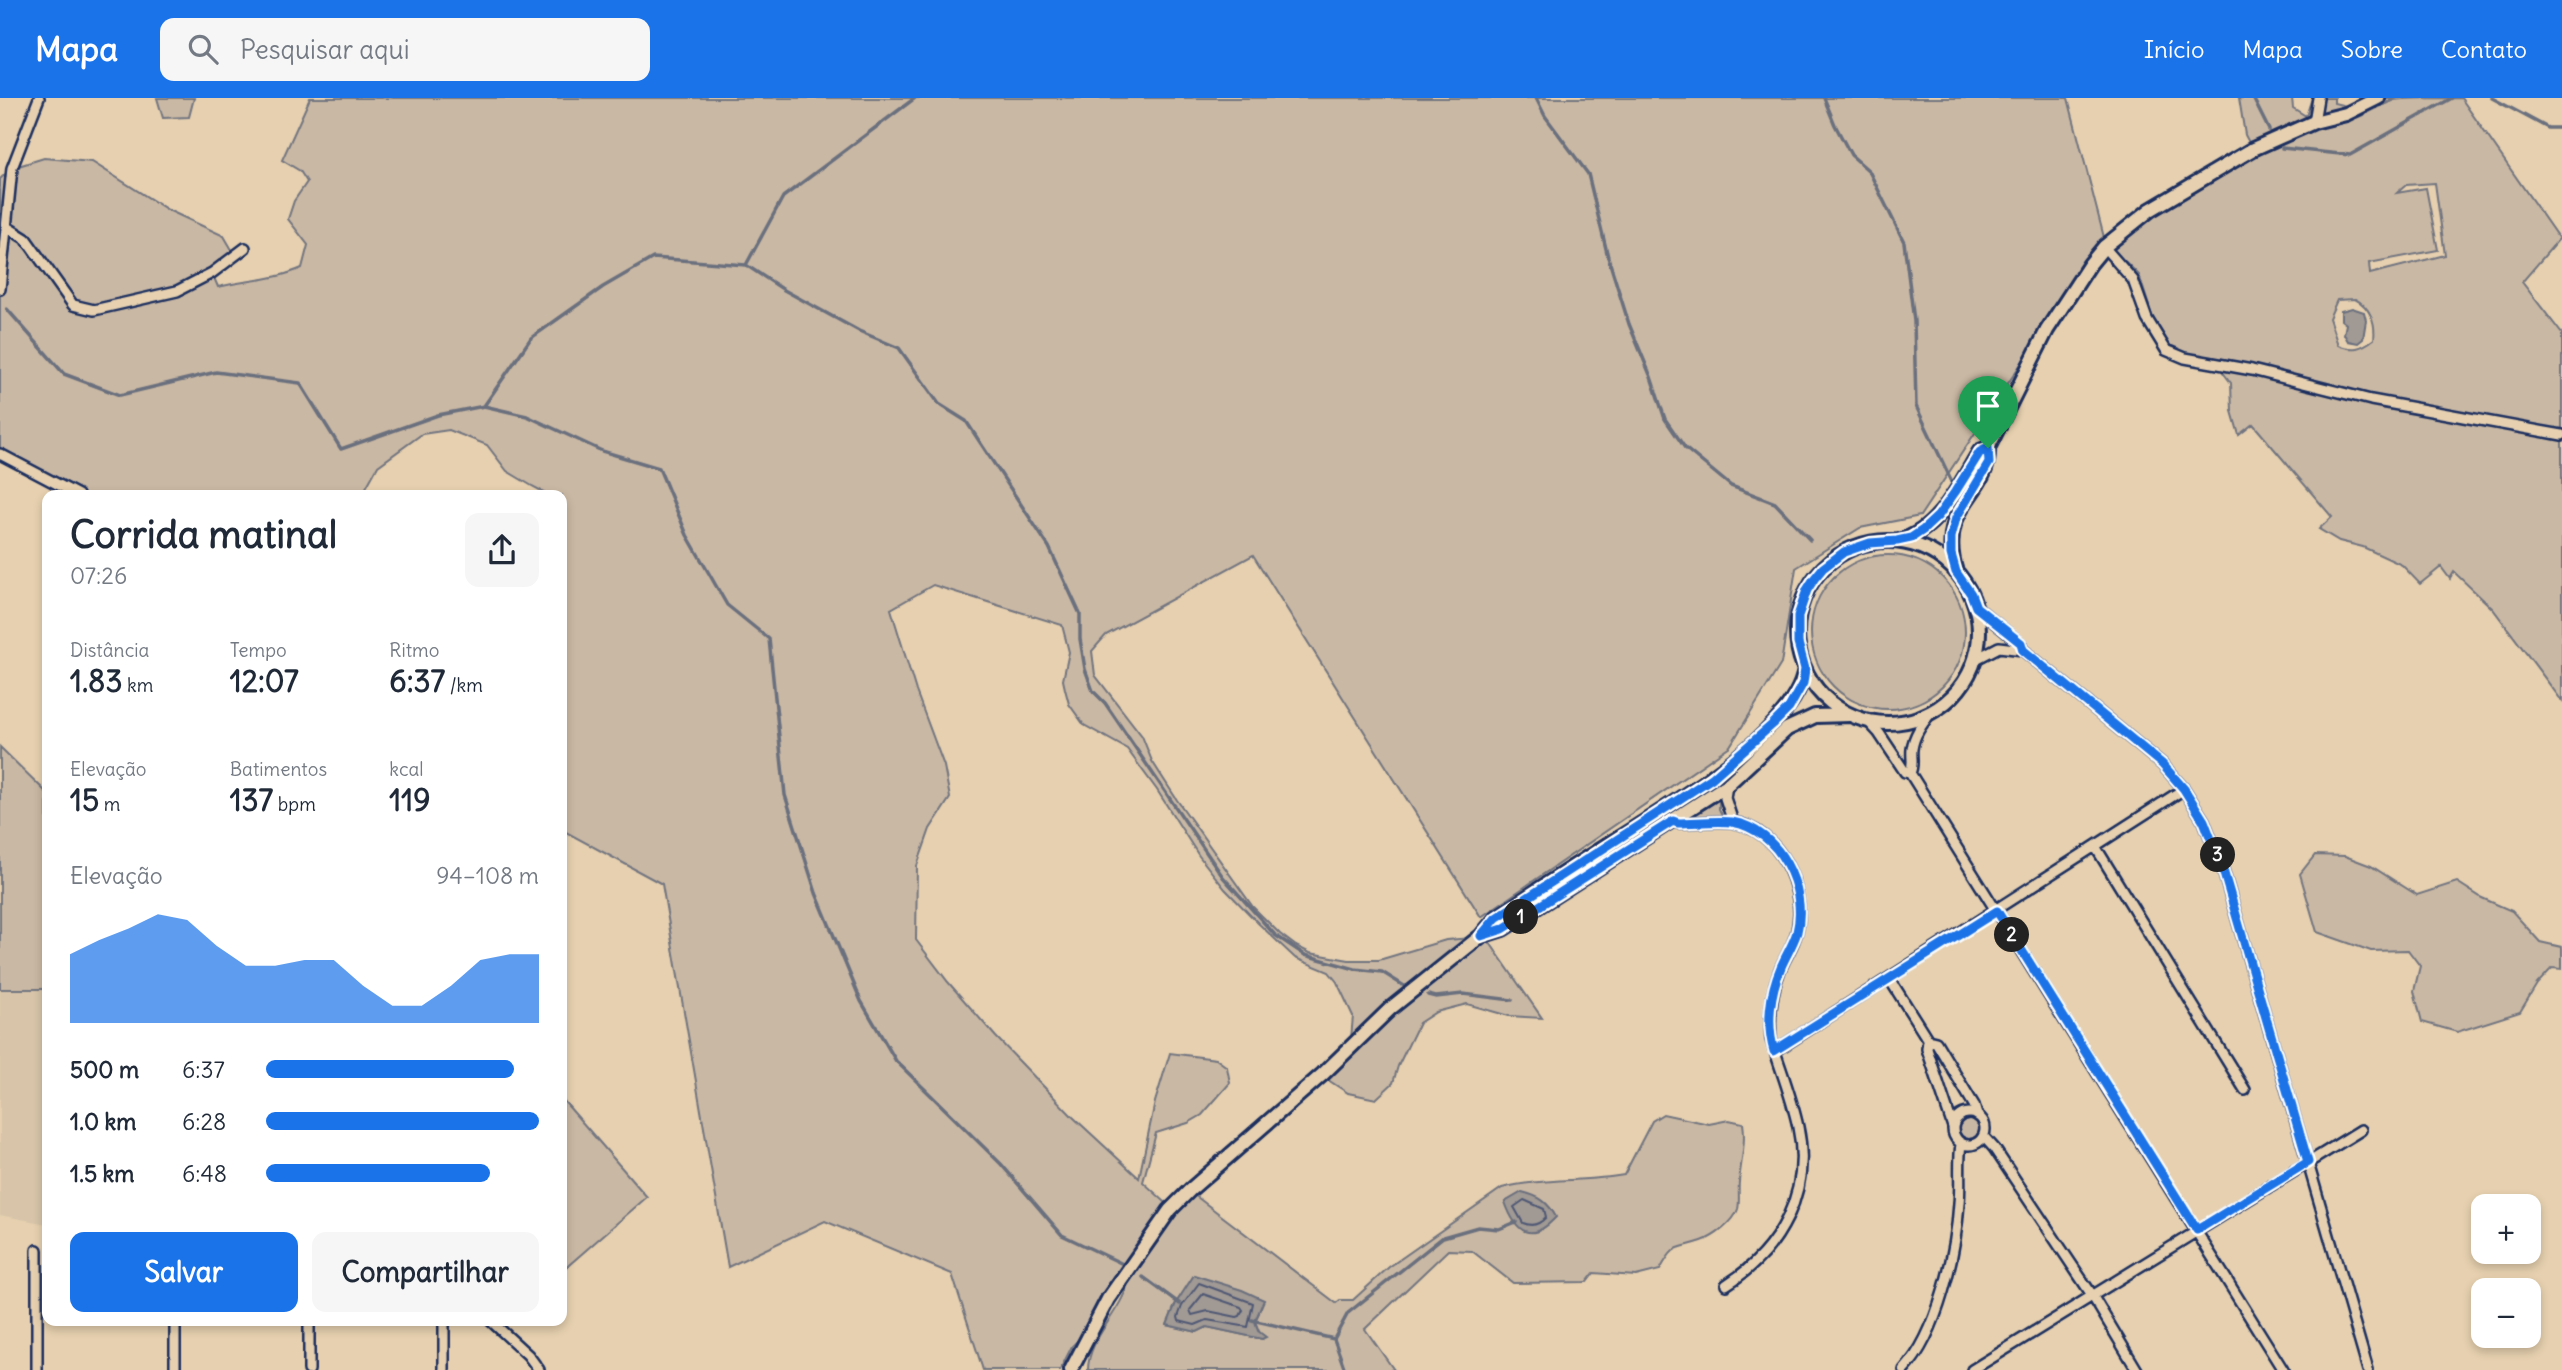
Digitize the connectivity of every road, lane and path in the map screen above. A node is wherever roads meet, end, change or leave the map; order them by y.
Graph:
1 (39, 98) edge
2 (2318, 98) edge
3 (2378, 98) edge
4 (2314, 122) junction
5 (7, 227) junction
6 (2104, 247) junction
7 (245, 248) dead end
8 (0, 289) edge
9 (2562, 435) edge
10 (1988, 448) junction
11 (0, 454) edge
12 (67, 490) edge
13 (1897, 541) junction
14 (1956, 572) junction
15 (1976, 607) junction
16 (2023, 650) junction
17 (1974, 660) junction
18 (1805, 669) junction
19 (1931, 711) junction
20 (1859, 717) junction
21 (1910, 773) junction
22 (1727, 785) junction
23 (2184, 789) junction
24 (1673, 821) junction
25 (1732, 822) junction
26 (2095, 846) junction
27 (1997, 911) junction
28 (1481, 936) junction
29 (1889, 978) junction
30 (1928, 1040) junction
31 (1774, 1051) junction
32 (2245, 1090) dead end
33 (1977, 1115) junction
34 (1953, 1127) junction
35 (2361, 1130) dead end
36 (1984, 1137) junction
37 (1961, 1144) junction
38 (2308, 1162) junction
39 (2197, 1230) junction
40 (37, 1250) dead end
41 (1727, 1285) dead end
42 (2092, 1295) junction
43 (175, 1326) edge
44 (309, 1326) edge
45 (444, 1326) edge
46 (496, 1326) edge
47 (1908, 1368) edge
48 (37, 1370) edge
49 (174, 1370) edge
50 (310, 1370) edge
51 (444, 1370) edge
52 (539, 1370) edge
53 (1071, 1370) edge
54 (1972, 1370) edge
55 (2137, 1370) edge
56 (2283, 1370) edge
57 (2368, 1370) edge

1 - 5 street
2 - 4 street
3 - 4 street
4 - 6 street
5 - 7 street
5 - 8 street
6 - 9 street
6 - 10 street
10 - 13 street
10 - 14 street
11 - 12 street
13 - 14 street
13 - 18 street
14 - 15 street
15 - 16 street
15 - 17 street
16 - 17 street
16 - 23 street
17 - 19 street
18 - 20 street
18 - 28 street
19 - 20 street
19 - 21 street
20 - 21 street
20 - 22 street
21 - 27 street
22 - 24 street
22 - 25 street
23 - 26 street
23 - 38 street
24 - 25 street
24 - 28 street
25 - 31 street
26 - 27 street
26 - 32 street
27 - 29 street
27 - 39 street
28 - 53 street
29 - 30 street
29 - 31 street
30 - 33 street
30 - 34 street
31 - 41 street
33 - 34 street
33 - 36 street
34 - 37 street
35 - 38 street
36 - 37 street
36 - 42 street
37 - 47 street
38 - 39 street
38 - 57 street
39 - 42 street
39 - 56 street
40 - 48 street
42 - 54 street
42 - 55 street
43 - 49 street
44 - 50 street
45 - 51 street
46 - 52 street

